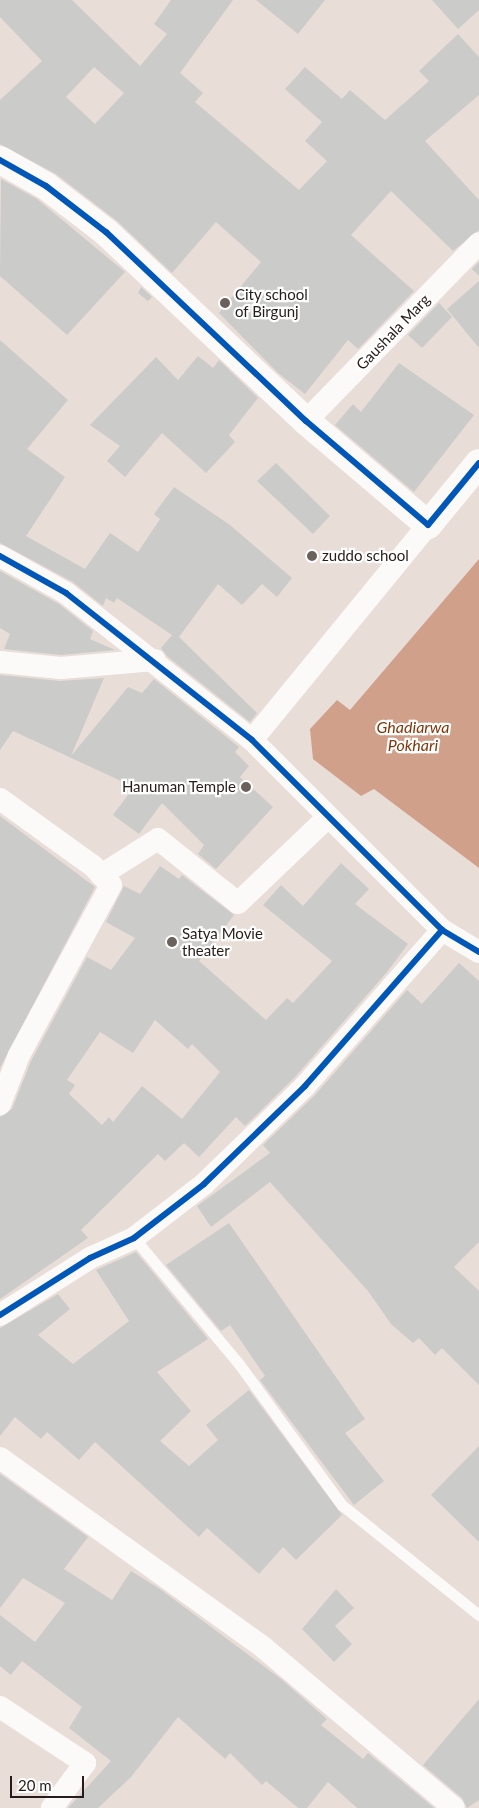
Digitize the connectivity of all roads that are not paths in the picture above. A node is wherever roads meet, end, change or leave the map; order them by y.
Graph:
1 (0, 160) edge
2 (479, 243) edge
3 (306, 421) junction
4 (479, 463) edge
5 (428, 525) junction
6 (0, 556) edge
7 (155, 660) junction
8 (0, 662) edge
9 (252, 740) junction
10 (2, 803) edge
11 (328, 817) junction
12 (101, 875) junction
13 (442, 930) junction
14 (479, 952) edge
15 (0, 1104) edge
16 (134, 1238) junction
17 (0, 1315) edge
18 (0, 1458) edge
19 (479, 1615) edge
20 (0, 1706) edge
21 (52, 1808) edge
22 (454, 1808) edge

1 - 3 street
2 - 3 street, Gaushala Marg
3 - 5 street
4 - 5 street
5 - 9 street
6 - 7 street
7 - 8 street
7 - 9 street
9 - 11 street
10 - 12 street
11 - 12 street
11 - 13 street
12 - 15 street
13 - 14 street
13 - 16 street
16 - 17 street
16 - 19 lane
18 - 22 street
20 - 21 street

